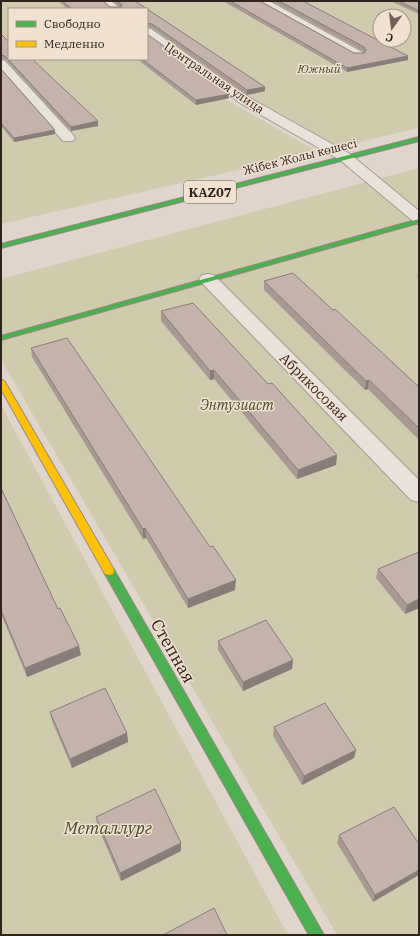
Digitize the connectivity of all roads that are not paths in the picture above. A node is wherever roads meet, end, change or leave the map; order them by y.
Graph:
1 (105, 1) edge
2 (262, 1) edge
3 (115, 8) edge
4 (148, 32) edge
5 (358, 54) edge
6 (1, 63) edge
7 (68, 138) dead end
8 (419, 139) edge
9 (345, 157) junction
10 (419, 220) edge
11 (1, 246) edge
12 (208, 279) junction
13 (1, 338) edge
14 (1, 382) edge
15 (419, 494) edge
16 (317, 935) edge

1 - 3 street
2 - 5 street
4 - 9 street, Центральная улица
6 - 7 street
8 - 9 main road, Жібек Жолы көшесі / KAZ07
9 - 10 street, Центральная улица
9 - 11 main road, Жібек Жолы көшесі / KAZ07
10 - 12 main road
12 - 13 main road
12 - 15 street, Абрикосовая
14 - 16 main road, Степная

